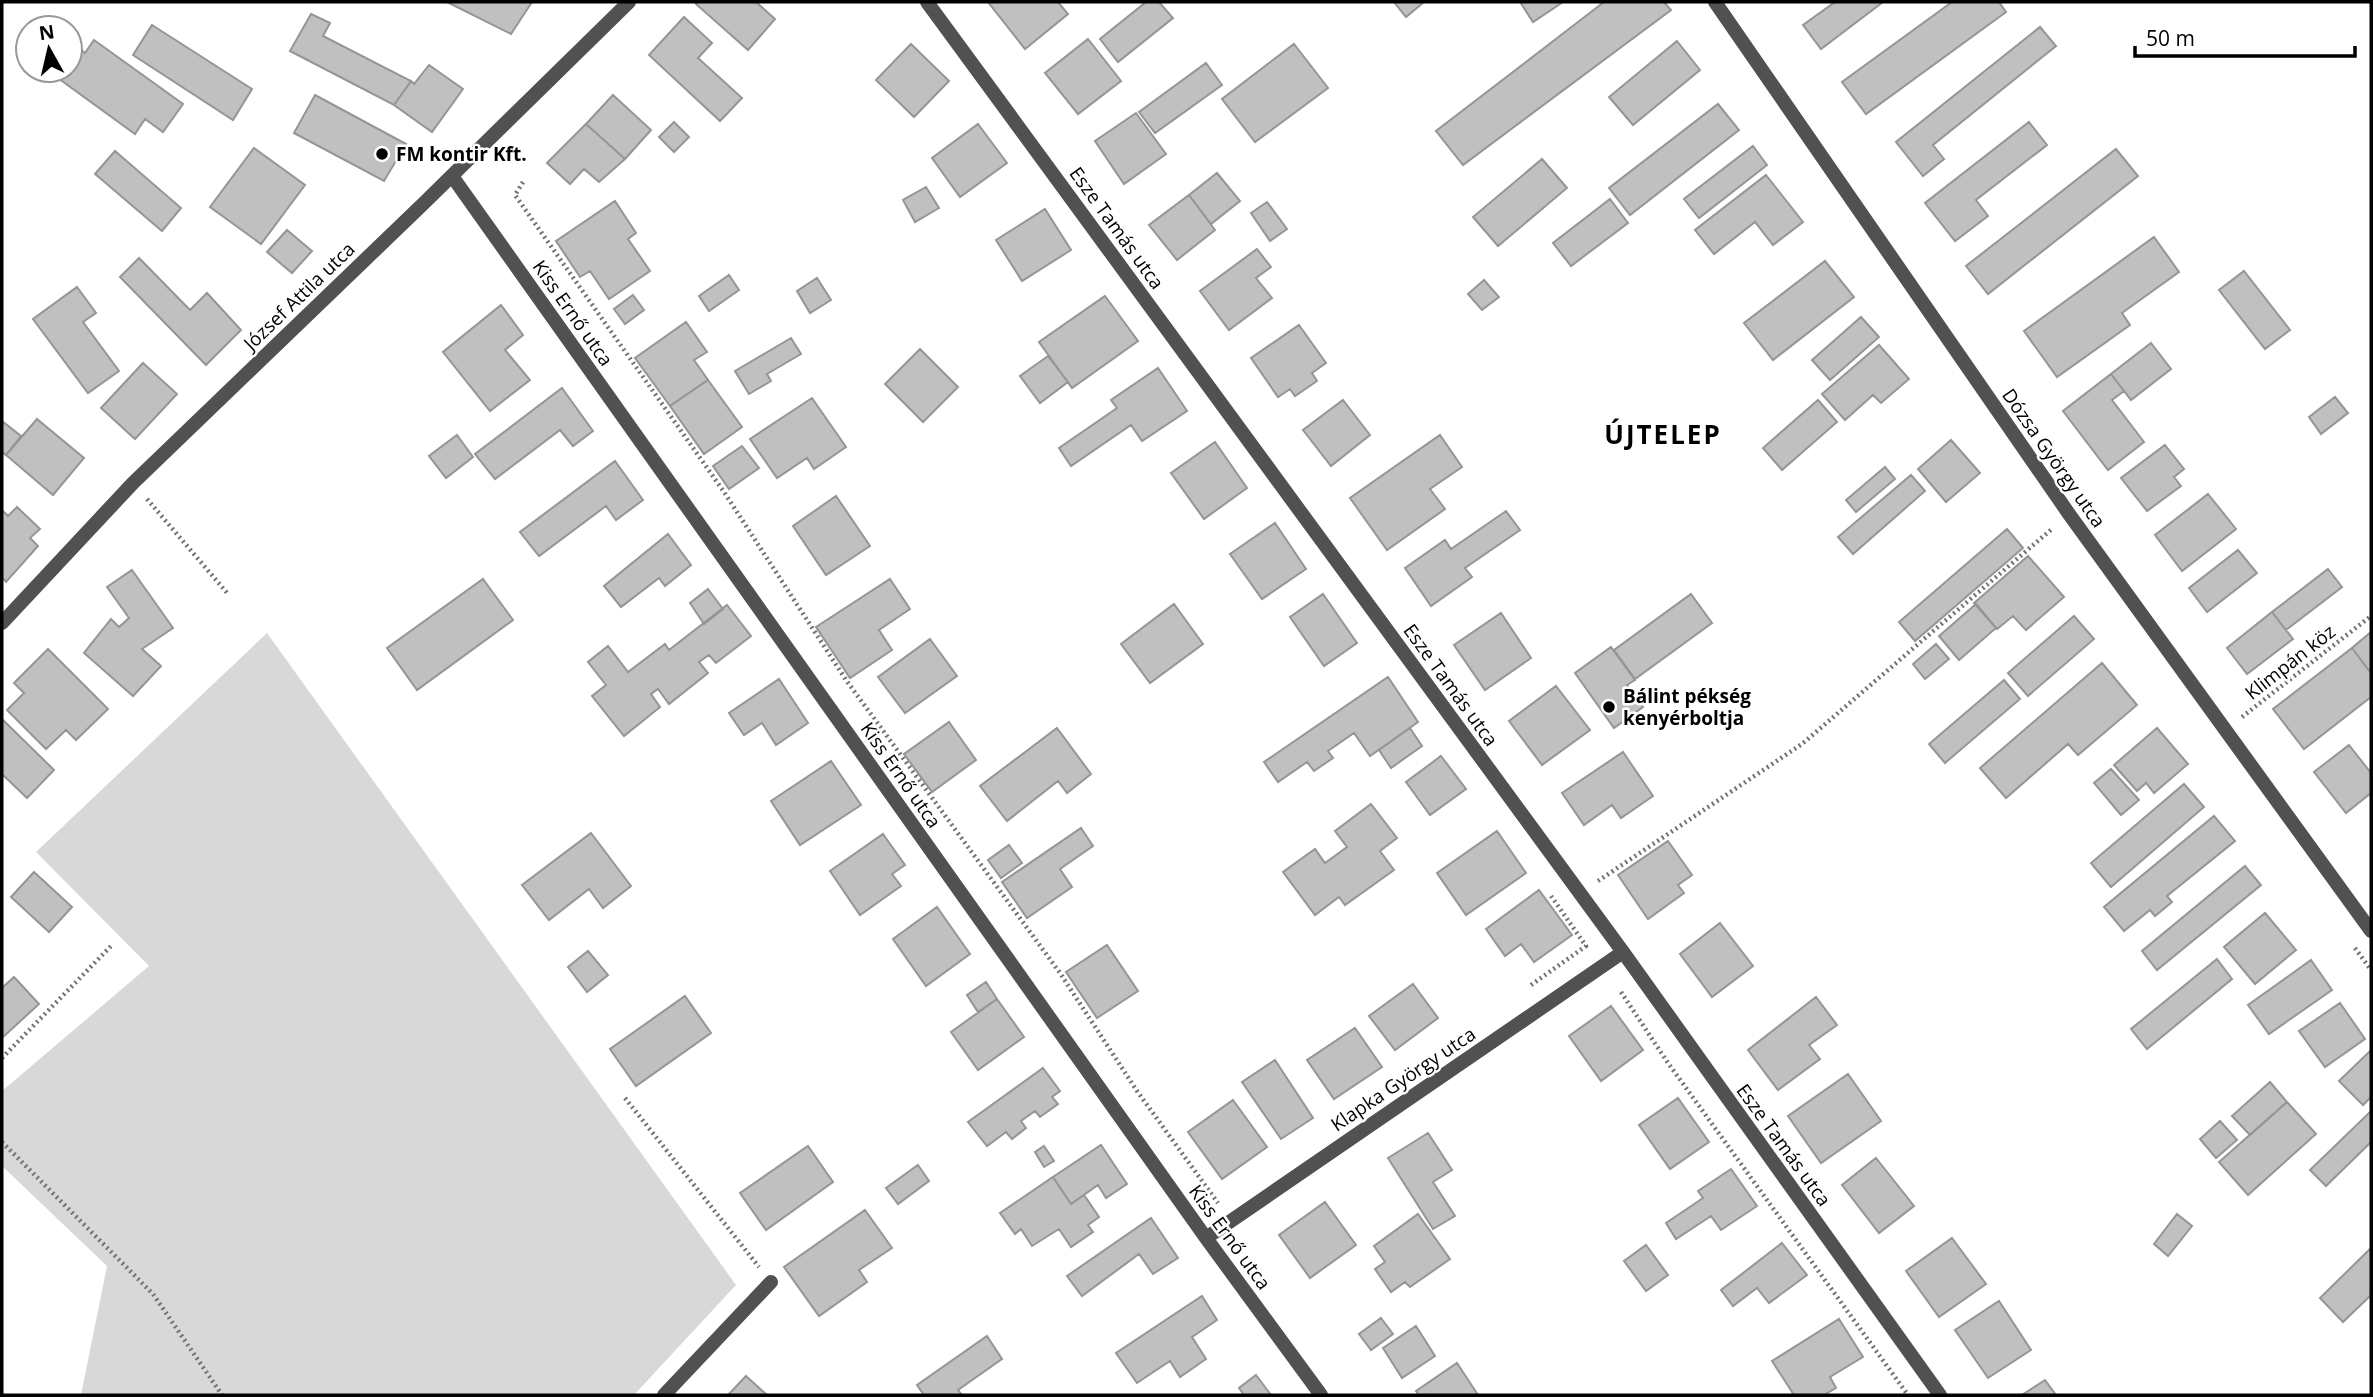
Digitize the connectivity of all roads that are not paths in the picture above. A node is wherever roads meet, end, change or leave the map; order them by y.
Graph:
1 (629, 2) edge
2 (927, 2) edge
3 (1715, 2) edge
4 (452, 176) junction
5 (2, 623) edge
6 (2371, 930) edge
7 (1623, 952) junction
8 (1206, 1238) junction
9 (771, 1282) road end
10 (664, 1395) edge
11 (1321, 1395) edge
12 (1940, 1395) edge

1 - 4 street, József Attila utca
2 - 7 street, Esze Tamás utca
3 - 6 street, Dózsa György utca
4 - 5 street, József Attila utca
4 - 8 street, Kiss Ernő utca
7 - 8 street, Klapka György utca
7 - 12 street, Esze Tamás utca
8 - 11 street, Kiss Ernő utca
9 - 10 street

